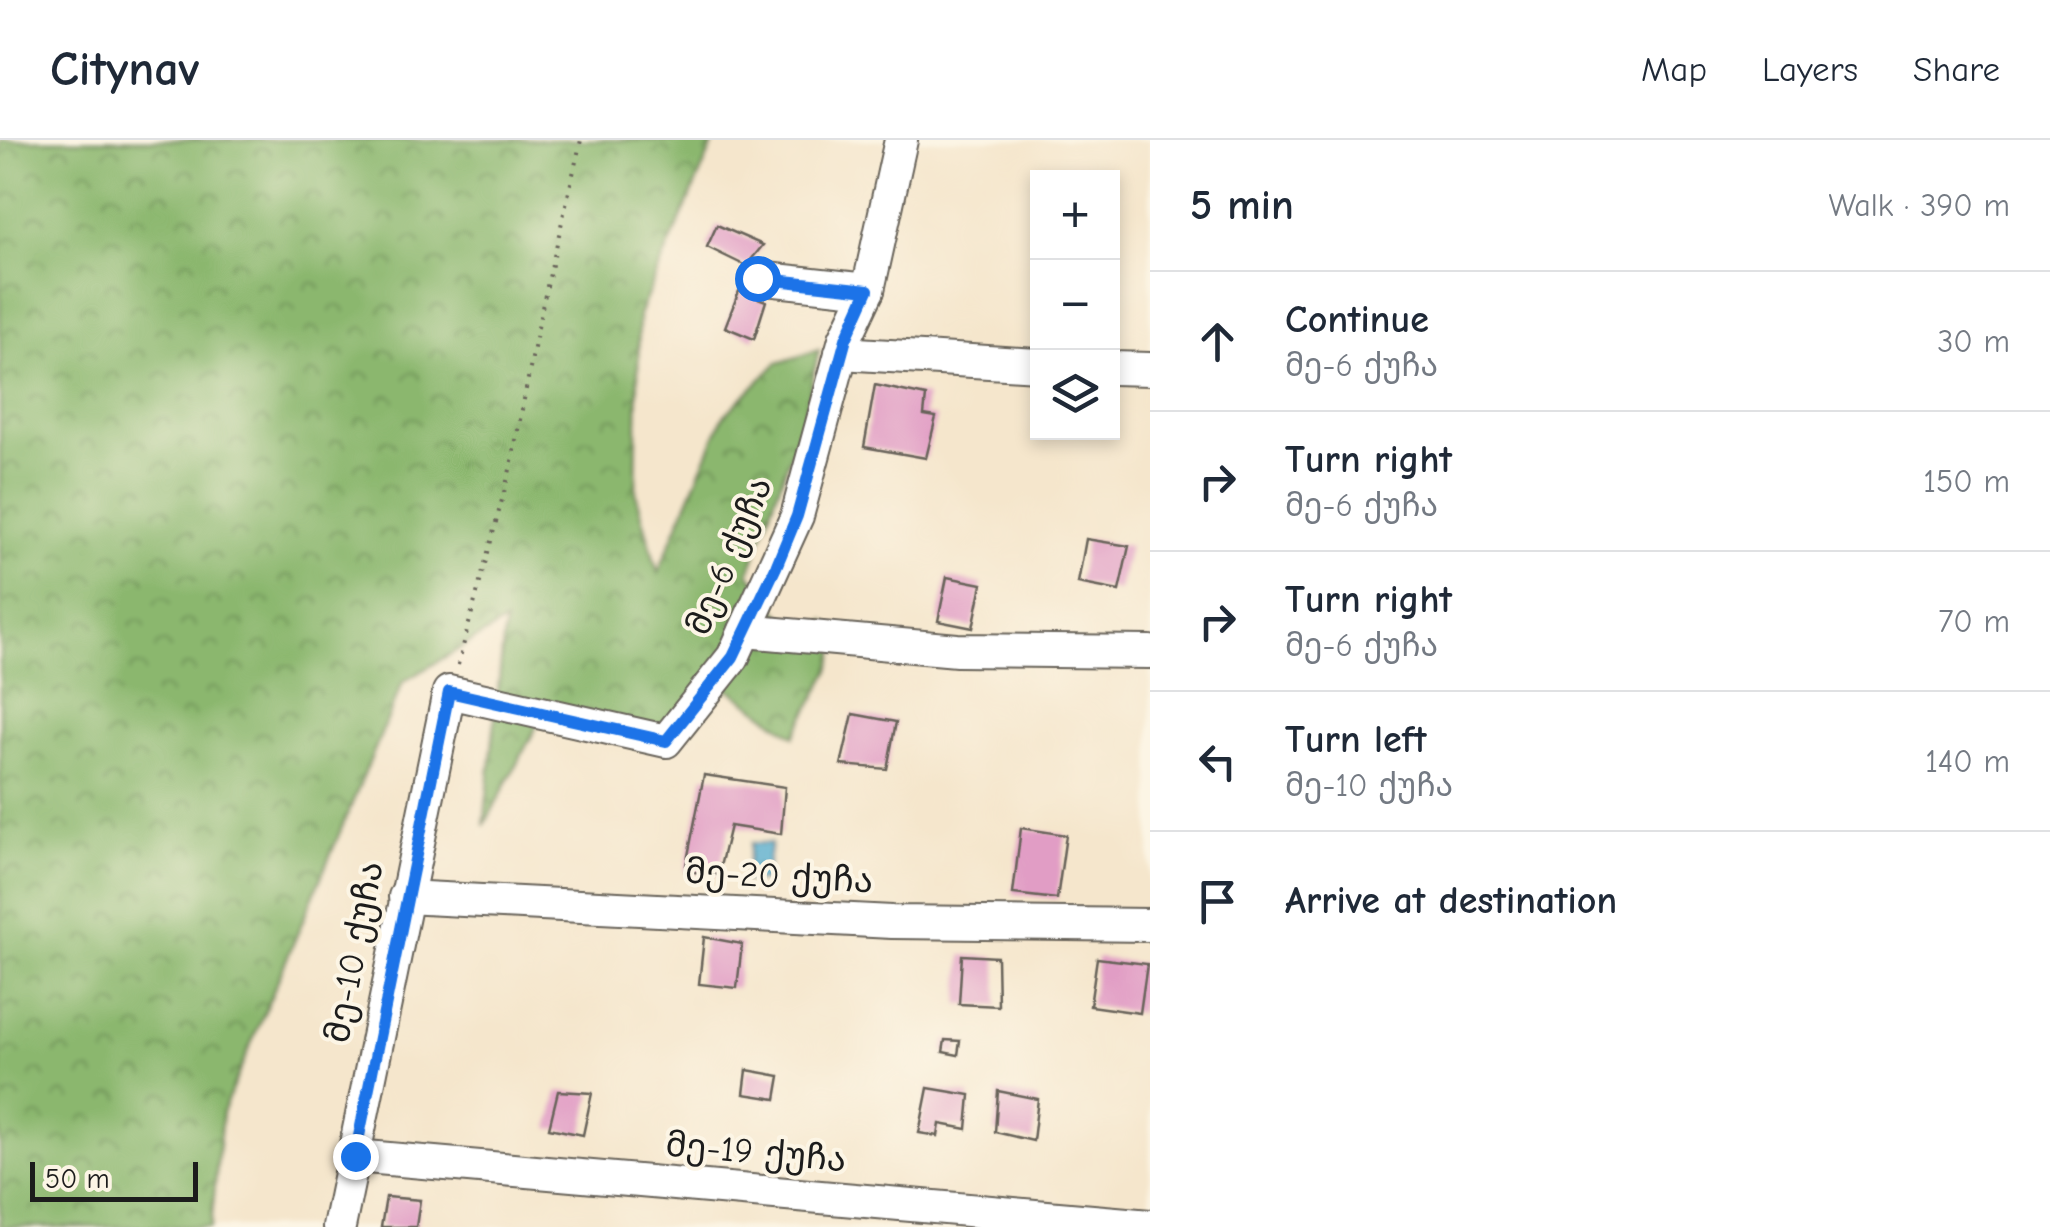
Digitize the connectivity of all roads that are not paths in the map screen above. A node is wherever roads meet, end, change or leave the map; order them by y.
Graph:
1 (900, 140) edge
2 (757, 278) dead end
3 (868, 290) junction
4 (841, 353) junction
5 (1030, 365) edge
6 (1120, 368) edge
7 (1150, 369) edge
8 (745, 631) junction
9 (1150, 652) edge
10 (453, 679) joint
11 (405, 897) junction
12 (1150, 925) edge
13 (355, 1156) junction
14 (1150, 1226) edge
15 (339, 1227) edge

1 - 3 street, მე-6 ქუჩა
2 - 3 street
3 - 4 street, მე-6 ქუჩა
4 - 5 street
4 - 8 street, მე-6 ქუჩა
6 - 7 street
8 - 9 street
8 - 10 street, მე-6 ქუჩა
10 - 11 street, მე-10 ქუჩა
11 - 12 street, მე-20 ქუჩა
11 - 13 street, მე-10 ქუჩა
13 - 14 street, მე-19 ქუჩა
13 - 15 street, მე-10 ქუჩა

